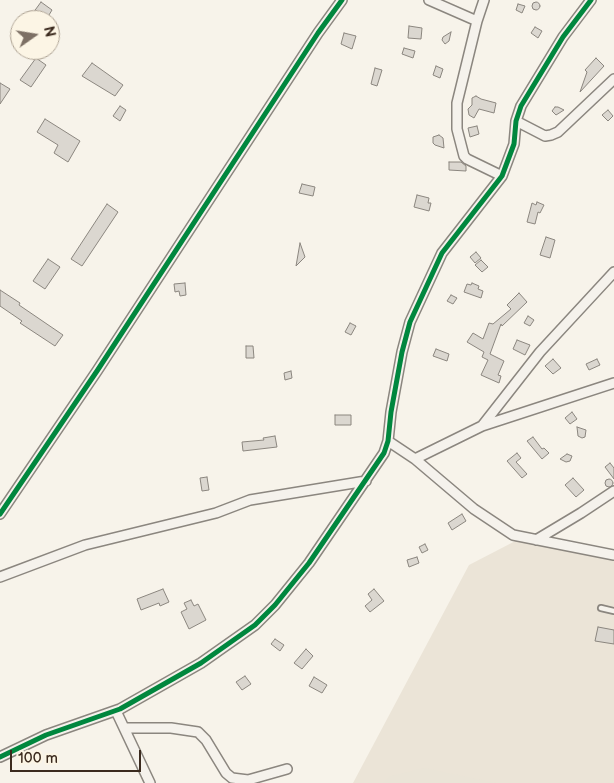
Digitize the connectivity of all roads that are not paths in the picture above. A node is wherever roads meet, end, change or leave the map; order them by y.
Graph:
1 (342, 0) edge
2 (429, 0) edge
3 (484, 0) edge
4 (591, 0) edge
5 (477, 21) junction
6 (614, 79) edge
7 (516, 121) junction
8 (502, 176) junction
9 (614, 272) edge
10 (614, 382) edge
11 (482, 426) junction
12 (388, 441) junction
13 (415, 460) junction
14 (366, 481) junction
15 (614, 491) edge
16 (0, 514) edge
17 (536, 540) junction
18 (614, 555) edge
19 (0, 577) edge
20 (601, 608) dead end
21 (614, 611) edge
22 (116, 711) junction
23 (124, 728) junction
24 (0, 756) edge
25 (287, 768) dead end
26 (150, 783) edge

1 - 16 street
2 - 5 street
3 - 5 street
4 - 7 street
5 - 8 street
6 - 7 street
7 - 8 street
8 - 12 street
9 - 11 street
10 - 11 street
11 - 13 street
12 - 13 street
12 - 14 street
13 - 17 street
14 - 19 street
14 - 22 street
15 - 17 street
17 - 18 street
20 - 21 lane
22 - 23 street
22 - 24 street
23 - 25 street
23 - 26 street

